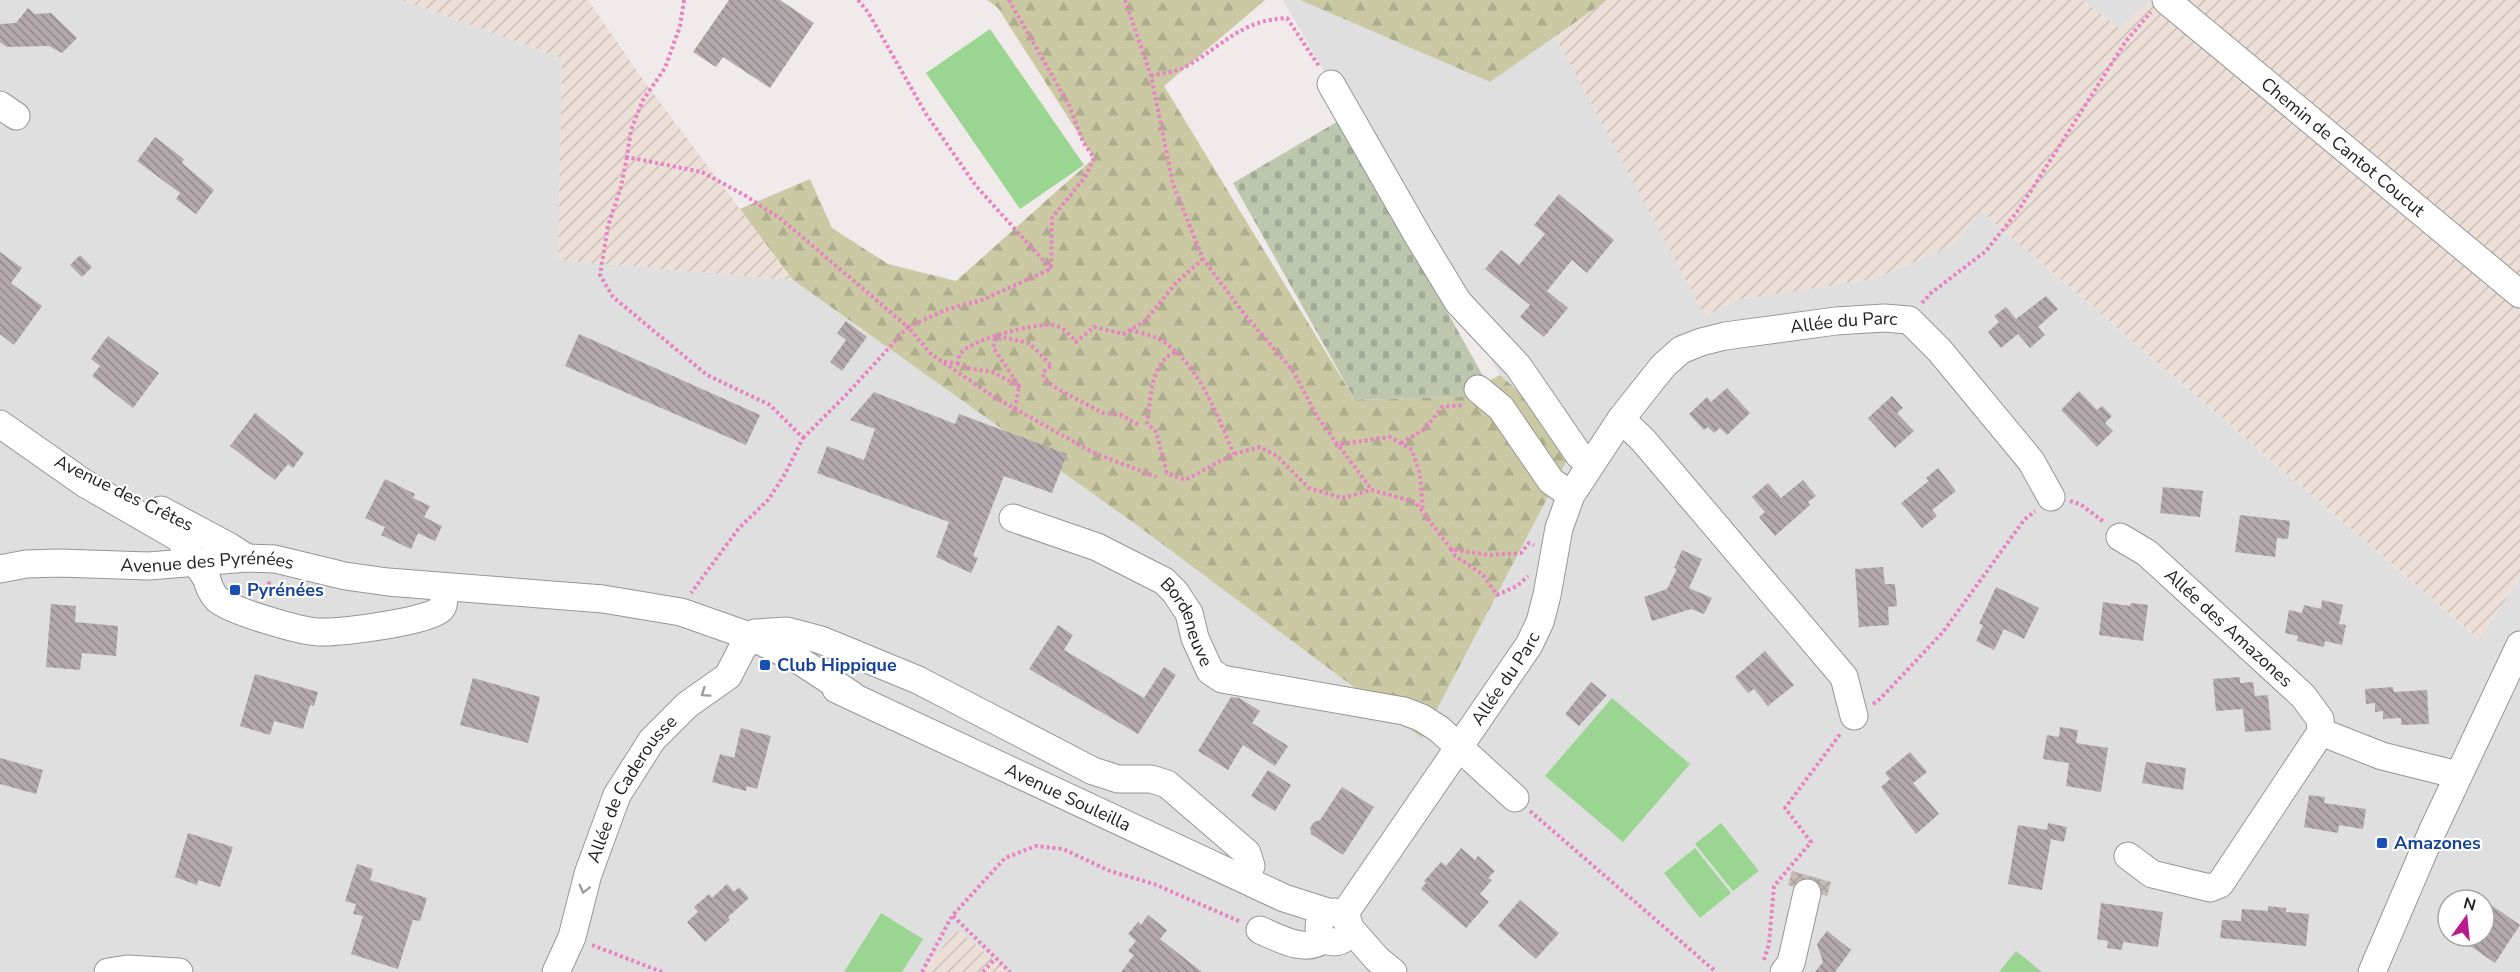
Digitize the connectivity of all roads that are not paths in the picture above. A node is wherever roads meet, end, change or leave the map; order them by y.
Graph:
1 (2160, 4) edge
2 (1331, 84) road end
3 (2520, 294) edge
4 (1478, 388) dead end
5 (1621, 419) junction
6 (0, 424) edge
7 (43, 452) junction
8 (1590, 464) junction
9 (1570, 495) junction
10 (2051, 497) road end
11 (1013, 518) dead end
12 (156, 525) junction
13 (206, 533) junction
14 (2120, 537) road end
15 (247, 558) junction
16 (59, 563) junction
17 (149, 566) junction
18 (206, 567) junction
19 (0, 569) edge
20 (444, 594) junction
21 (645, 606) junction
22 (747, 643) junction
23 (2520, 645) edge
24 (918, 680) junction
25 (1854, 717) road end
26 (900, 718) junction
27 (2321, 732) junction
28 (1458, 748) junction
29 (2458, 775) junction
30 (1515, 798) road end
31 (2128, 856) dead end
32 (1245, 879) junction
33 (1807, 893) dead end
34 (1333, 927) junction
35 (1260, 930) road end
36 (1385, 965) edge
37 (1773, 967) edge
38 (108, 972) edge
39 (179, 972) edge
40 (556, 972) edge
41 (2372, 972) edge

1 - 3 street, Chemin de Cantot Coucut
2 - 8 street
4 - 9 street
5 - 8 street, Allée du Parc
5 - 10 street, Allée du Parc
5 - 25 street
6 - 7 street, Avenue des Crêtes
7 - 12 street, Avenue des Crêtes
7 - 13 street, Avenue des Crêtes
8 - 9 street, Allée du Parc
9 - 28 street, Allée du Parc
11 - 28 street, Bordeneuve
12 - 17 street, Avenue des Crêtes
12 - 18 street, Avenue des Crêtes
13 - 15 street, Avenue des Crêtes
13 - 18 street, Avenue des Crêtes
14 - 27 street, Allée des Amazones
15 - 18 street, Avenue des Pyrénées
15 - 20 street, Avenue des Pyrénées
16 - 17 street, Avenue des Pyrénées
16 - 18 street, Avenue des Pyrénées
16 - 19 street, Avenue des Pyrénées
17 - 18 street, Avenue des Pyrénées
18 - 20 street, Avenue des Pyrénées
18 - 20 street
20 - 21 street, Avenue des Pyrénées
21 - 22 street, Avenue des Pyrénées
21 - 22 street, Avenue des Pyrénées
22 - 24 street
22 - 26 street, Avenue Souleilla
22 -> 40 street, Allée de Caderousse
23 - 29 street
24 - 26 street
24 - 32 street
26 - 32 street, Avenue Souleilla
27 - 29 street
27 - 31 street
28 - 30 street, Bordeneuve
28 - 34 street, Allée du Parc
29 - 41 street
32 - 34 street, Avenue Souleilla
33 - 37 street
34 - 35 street
34 - 36 street
38 - 39 street

